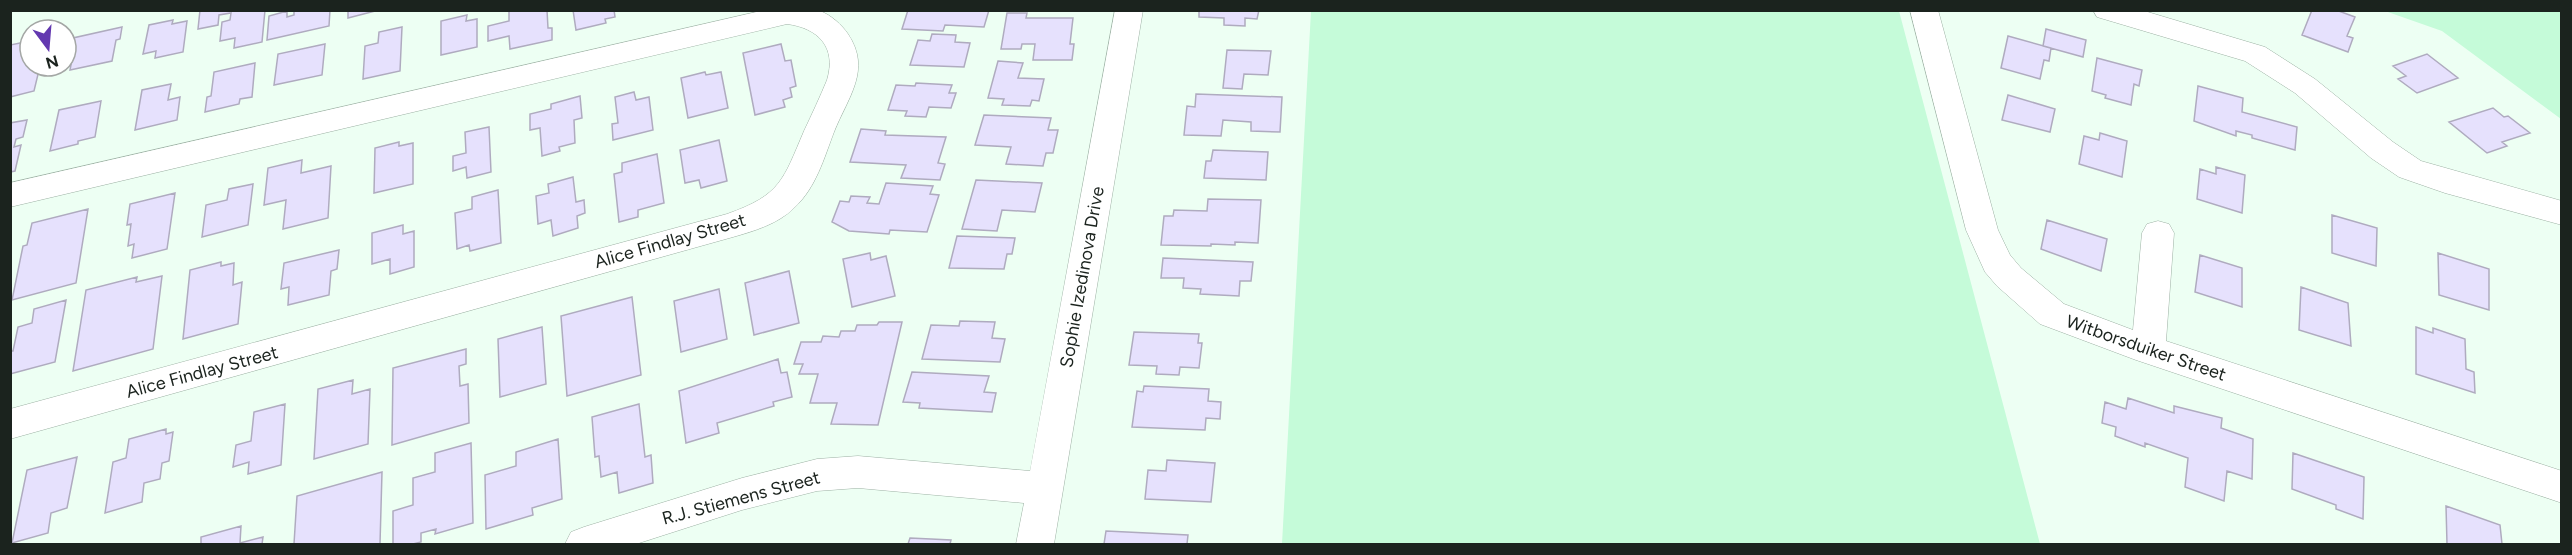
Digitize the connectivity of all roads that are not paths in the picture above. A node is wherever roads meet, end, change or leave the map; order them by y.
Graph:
1 (1130, 10) edge
2 (1924, 10) edge
3 (2107, 10) edge
4 (10, 195) edge
5 (2562, 213) edge
6 (2158, 233) dead end
7 (2148, 350) junction
8 (10, 424) edge
9 (2562, 487) edge
10 (1046, 489) junction
11 (584, 544) edge
12 (1035, 544) edge

1 - 10 street, Sophie Izedinova Drive
2 - 7 street, Witborsduiker Street
3 - 5 street
4 - 8 street, Alice Findlay Street
6 - 7 street
7 - 9 street, Witborsduiker Street
10 - 11 street, R.J. Stiemens Street
10 - 12 street, Sophie Izedinova Drive

